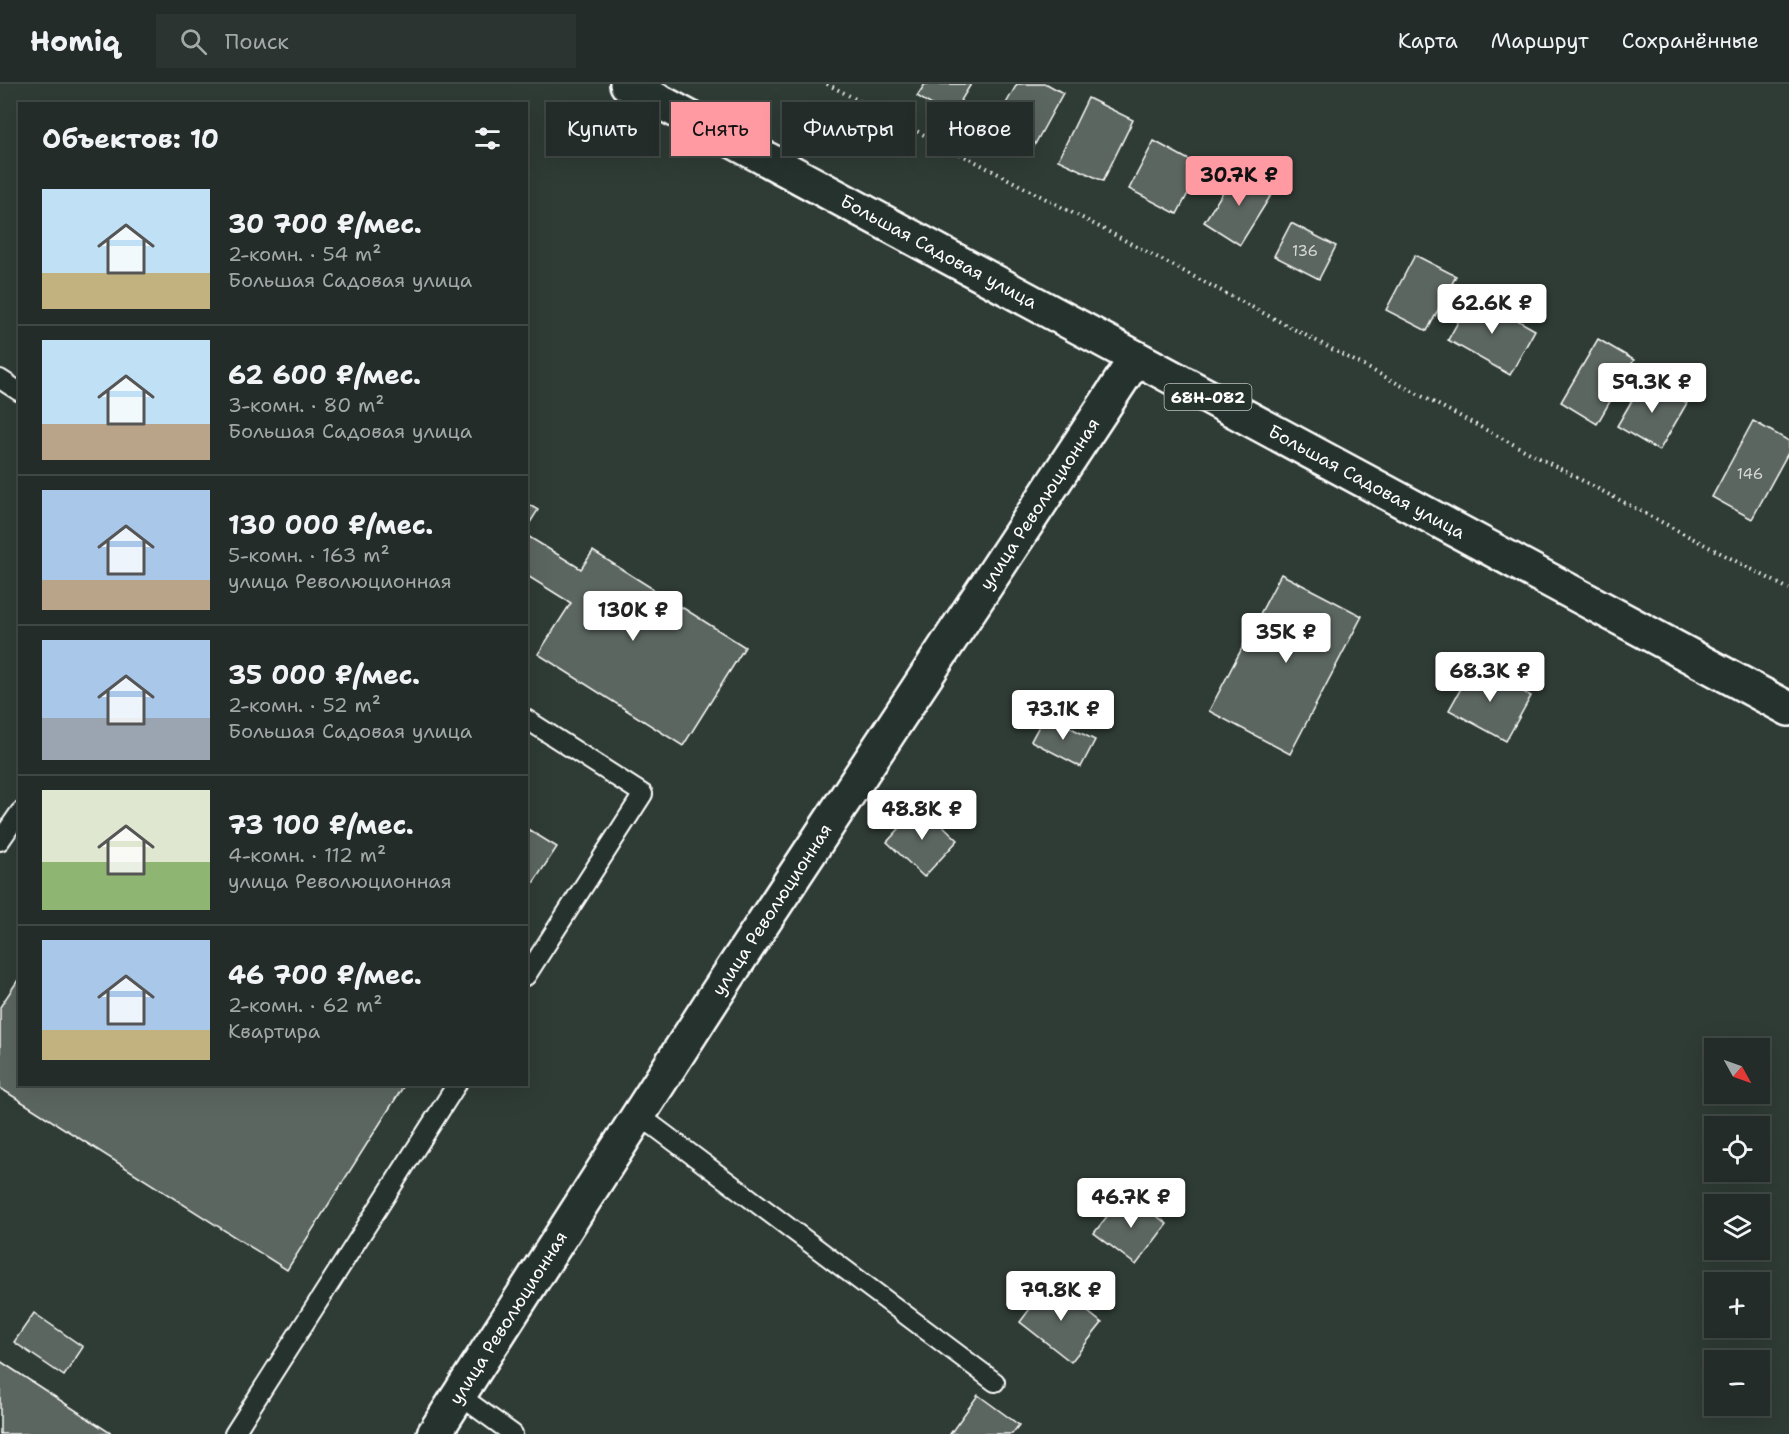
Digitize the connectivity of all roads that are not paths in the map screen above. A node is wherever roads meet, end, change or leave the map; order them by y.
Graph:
1 (627, 84) edge
2 (1136, 358) junction
3 (0, 379) edge
4 (18, 391) edge
5 (1789, 709) edge
6 (528, 719) edge
7 (18, 815) edge
8 (0, 841) edge
9 (528, 973) edge
10 (457, 1086) edge
11 (639, 1115) junction
12 (995, 1382) dead end
13 (459, 1395) junction
14 (234, 1434) edge
15 (434, 1434) edge
16 (513, 1434) edge

1 - 2 main road, Большая Садовая улица / 68Н-082
2 - 5 main road, Большая Садовая улица / 68Н-082
2 - 11 main road, улица Революционная
3 - 4 lane
6 - 9 lane
7 - 8 lane
10 - 14 lane
11 - 12 lane
11 - 13 main road, улица Революционная
13 - 15 main road, улица Революционная
13 - 16 lane

